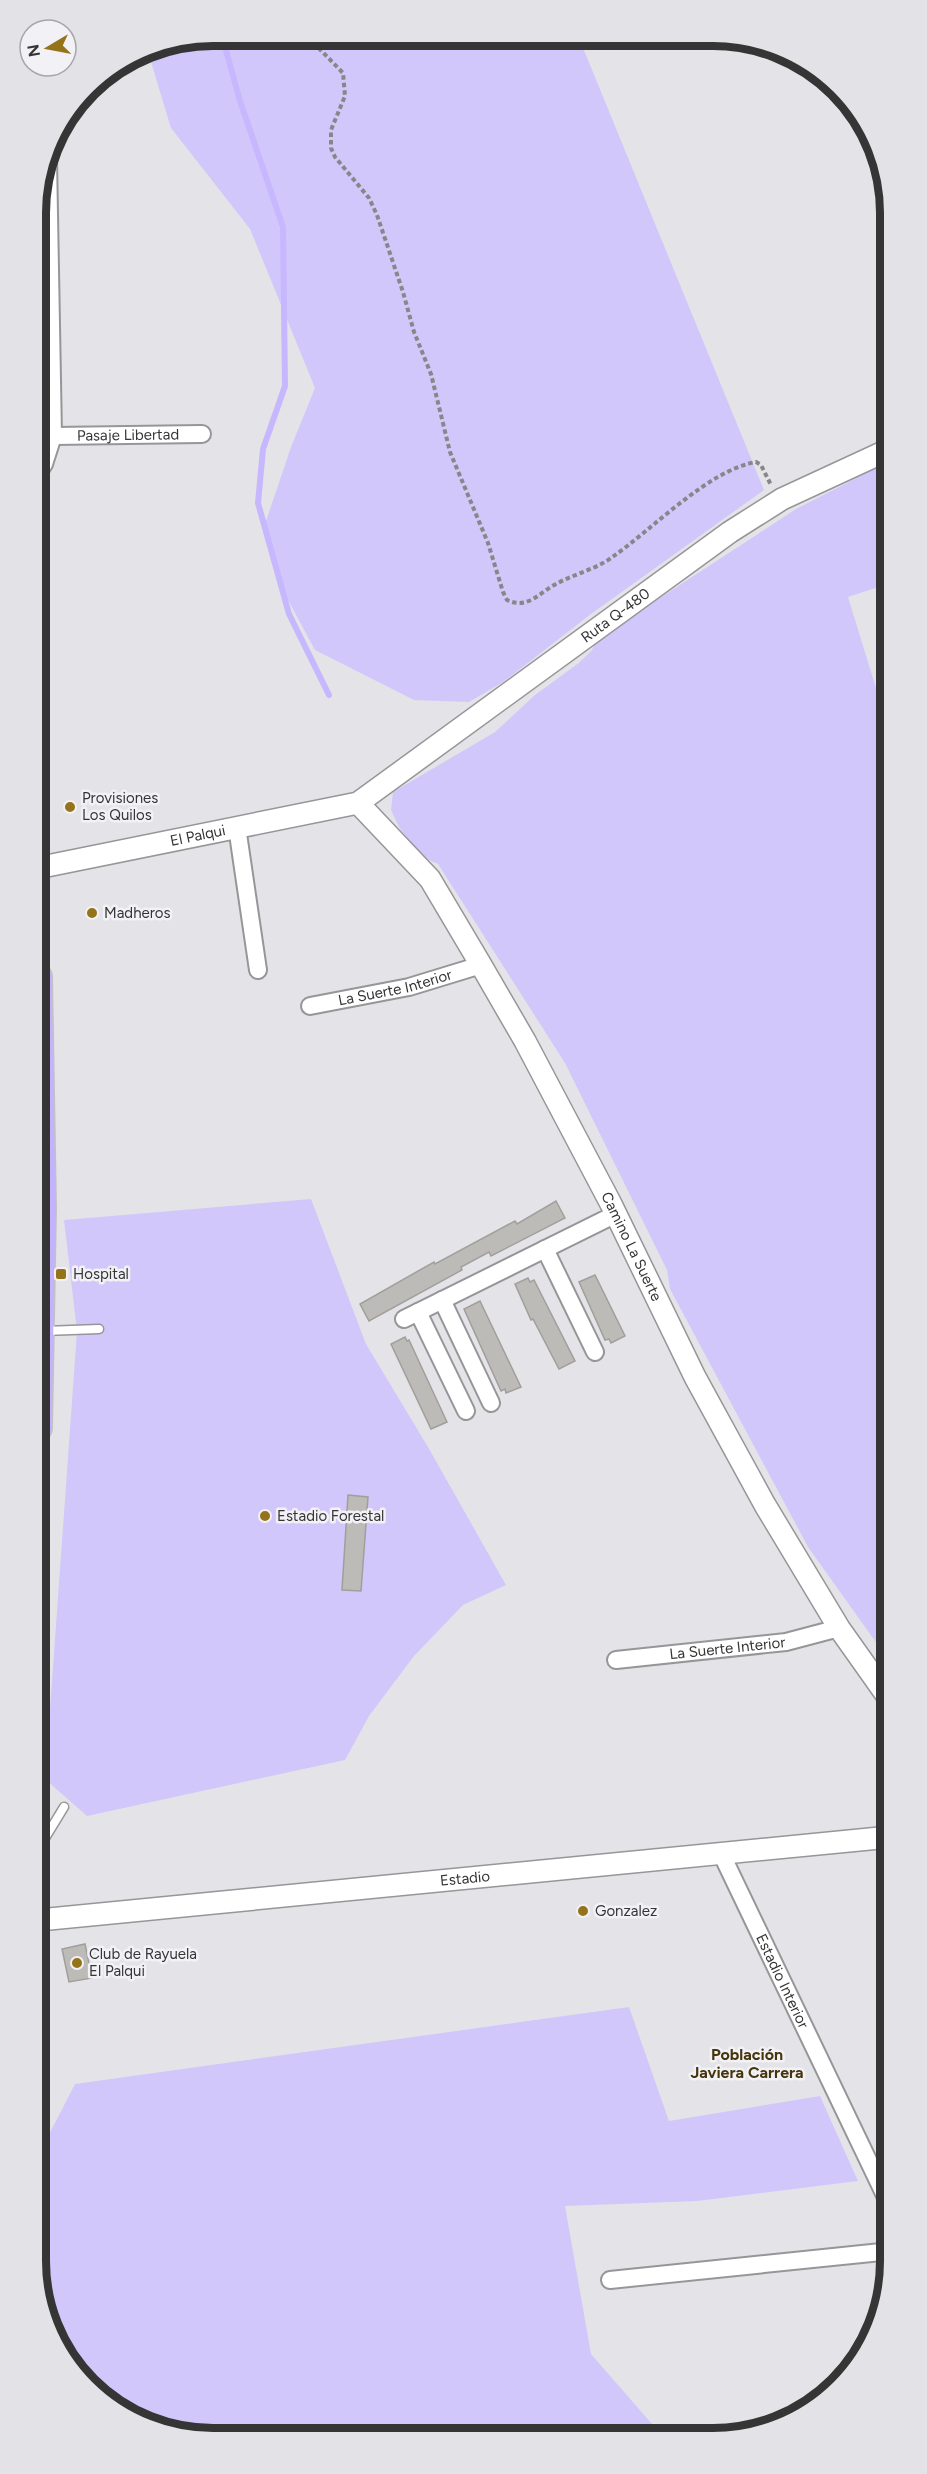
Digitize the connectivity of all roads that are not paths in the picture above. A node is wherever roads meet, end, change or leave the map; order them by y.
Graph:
1 (49, 189) edge
2 (202, 434) dead end
3 (53, 436) junction
4 (880, 454) edge
5 (47, 455) edge
6 (358, 803) junction
7 (237, 827) junction
8 (47, 866) edge
9 (481, 965) junction
10 (258, 970) dead end
11 (310, 1006) dead end
12 (616, 1214) junction
13 (545, 1249) junction
14 (442, 1300) junction
15 (99, 1329) dead end
16 (46, 1331) edge
17 (595, 1352) dead end
18 (491, 1403) dead end
19 (466, 1411) dead end
20 (839, 1628) junction
21 (616, 1660) dead end
22 (880, 1686) edge
23 (64, 1807) dead end
24 (46, 1836) edge
25 (880, 1838) edge
26 (721, 1853) junction
27 (46, 1919) edge
28 (880, 2185) edge
29 (880, 2252) edge
30 (610, 2280) dead end

1 - 3 street
2 - 3 street, Pasaje Libertad
3 - 5 street
4 - 6 street, Ruta Q-480
6 - 7 street, El Palqui
6 - 9 street, Camino La Suerte
7 - 8 street, El Palqui
7 - 10 street
9 - 11 street, La Suerte Interior
9 - 12 street, Camino La Suerte
12 - 13 street
12 - 20 street, Camino La Suerte
13 - 14 street
13 - 17 street
14 - 18 street
14 - 19 street
15 - 16 lane
20 - 21 street, La Suerte Interior
20 - 22 street, Camino La Suerte
23 - 24 lane
25 - 26 street, Estadio
26 - 27 street, Estadio
26 - 28 street, Estadio Interior
29 - 30 street

